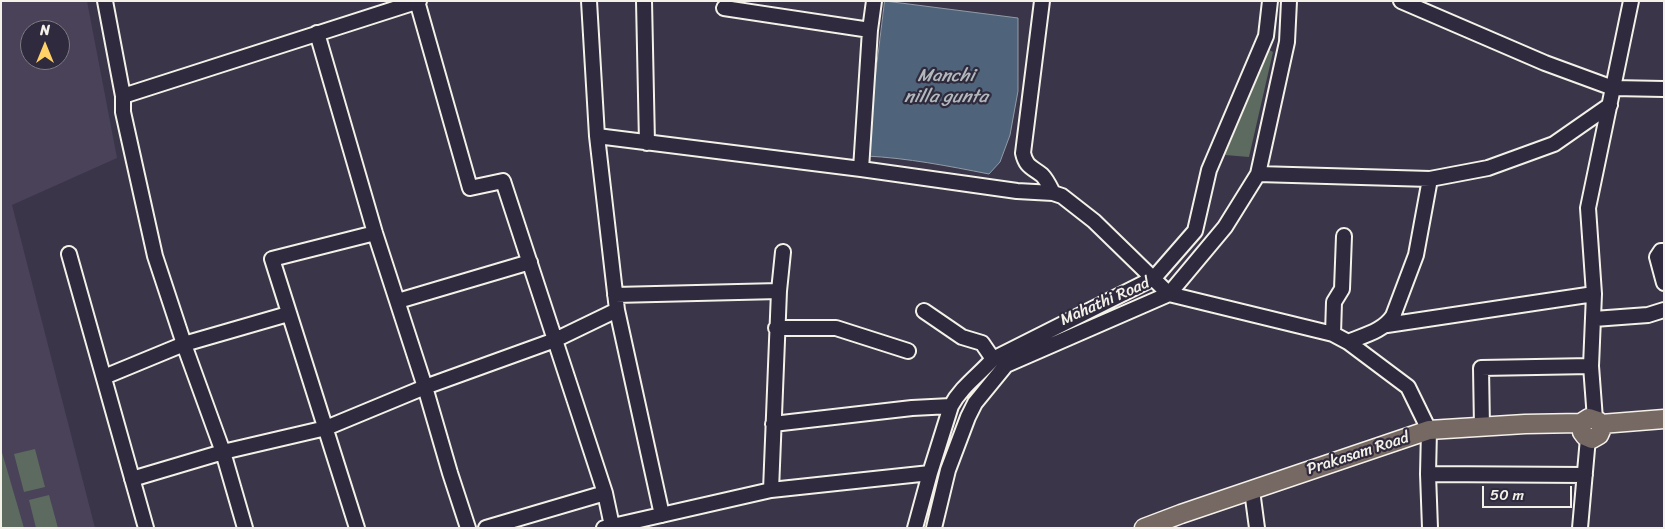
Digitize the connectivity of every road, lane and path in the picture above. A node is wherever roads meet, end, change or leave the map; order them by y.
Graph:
1 (105, 1) edge
2 (418, 1) edge
3 (589, 1) edge
4 (644, 1) edge
5 (874, 1) edge
6 (1042, 1) edge
7 (1270, 1) edge
8 (1289, 1) edge
9 (1402, 1) edge
10 (1631, 1) edge
11 (724, 8) dead end
12 (870, 30) junction
13 (317, 33) junction
14 (1613, 88) junction
15 (1664, 89) edge
16 (123, 96) junction
17 (1610, 105) junction
18 (597, 136) junction
19 (647, 142) junction
20 (861, 169) junction
21 (1258, 174) junction
22 (1430, 180) junction
23 (1053, 193) junction
24 (376, 232) junction
25 (1344, 236) dead end
26 (1664, 251) edge
27 (783, 252) dead end
28 (69, 254) dead end
29 (530, 262) junction
30 (1154, 278) junction
31 (1664, 283) edge
32 (779, 291) junction
33 (1169, 294) junction
34 (1594, 294) junction
35 (615, 295) junction
36 (398, 301) junction
37 (617, 310) junction
38 (1664, 310) edge
39 (924, 312) dead end
40 (288, 314) junction
41 (1594, 319) junction
42 (1387, 325) junction
43 (776, 328) junction
44 (1333, 334) junction
45 (555, 340) junction
46 (1348, 342) junction
47 (184, 344) junction
48 (908, 351) dead end
49 (993, 359) junction
50 (1591, 366) junction
51 (104, 377) junction
52 (425, 387) junction
53 (951, 406) junction
54 (1664, 419) edge
55 (773, 424) junction
56 (1482, 427) junction
57 (1589, 427) junction
58 (326, 428) junction
59 (1428, 435) junction
60 (224, 452) junction
61 (930, 473) junction
62 (1428, 474) junction
63 (1585, 475) junction
64 (132, 479) junction
65 (771, 490) junction
66 (605, 494) junction
67 (1253, 498) junction
68 (662, 515) junction
69 (608, 527) edge
70 (146, 528) edge
71 (246, 528) edge
72 (357, 528) edge
73 (468, 528) edge
74 (486, 528) edge
75 (915, 528) edge
76 (934, 528) edge
77 (1144, 528) edge
78 (1174, 528) edge
79 (1257, 528) edge
80 (1430, 528) edge
81 (1580, 528) edge

1 - 16 street
2 - 13 street
2 - 29 street
3 - 18 street
4 - 19 street
5 - 12 street
6 - 23 street
7 - 30 street, Mahathi Road
8 - 21 street, Mahathi Road
9 - 14 street
10 - 14 street
11 - 12 street
12 - 20 street
13 - 16 street
13 - 24 street
14 - 15 street
14 - 17 street
16 - 47 street
17 - 22 street
17 - 34 street
18 - 19 street
18 - 35 street
19 - 20 street
20 - 23 street
21 - 22 street
21 - 33 street, Mahathi Road
22 - 42 street
23 - 30 street
24 - 36 street
24 - 40 street
25 - 44 street
26 - 31 street
27 - 32 street
28 - 51 street
29 - 36 street
29 - 45 street
30 - 33 street
30 - 49 street, Mahathi Road
32 - 35 street
32 - 43 street
33 - 44 street
33 - 76 street, Mahathi Road
34 - 41 street
34 - 42 street
35 - 37 street
36 - 52 street
37 - 45 street
37 - 68 street
38 - 41 street
39 - 49 street
40 - 47 street
40 - 58 street
41 - 50 street
42 - 46 street
43 - 48 street
43 - 55 street
44 - 46 street
45 - 52 street
45 - 66 street
46 - 59 street
47 - 51 street
47 - 60 street
49 - 53 street, Mahathi Road
50 - 56 street
50 - 57 street
51 - 64 street
52 - 58 street
52 - 73 street
53 - 55 street
53 - 61 street, Mahathi Road
54 - 57 main road
55 - 65 street
56 - 57 main road, Prakasam Road
56 - 59 main road, Prakasam Road
57 - 59 main road, Prakasam Road
57 - 63 street
58 - 60 street
58 - 72 street
59 - 62 street
59 - 67 main road, Prakasam Road
59 - 77 main road, Prakasam Road
60 - 64 street
60 - 71 street
61 - 65 street
61 - 75 street, Mahathi Road
62 - 63 street
62 - 80 street
63 - 81 street
64 - 70 street
65 - 68 street
66 - 69 street
66 - 74 street
67 - 78 main road, Prakasam Road
67 - 79 street
68 - 69 street

